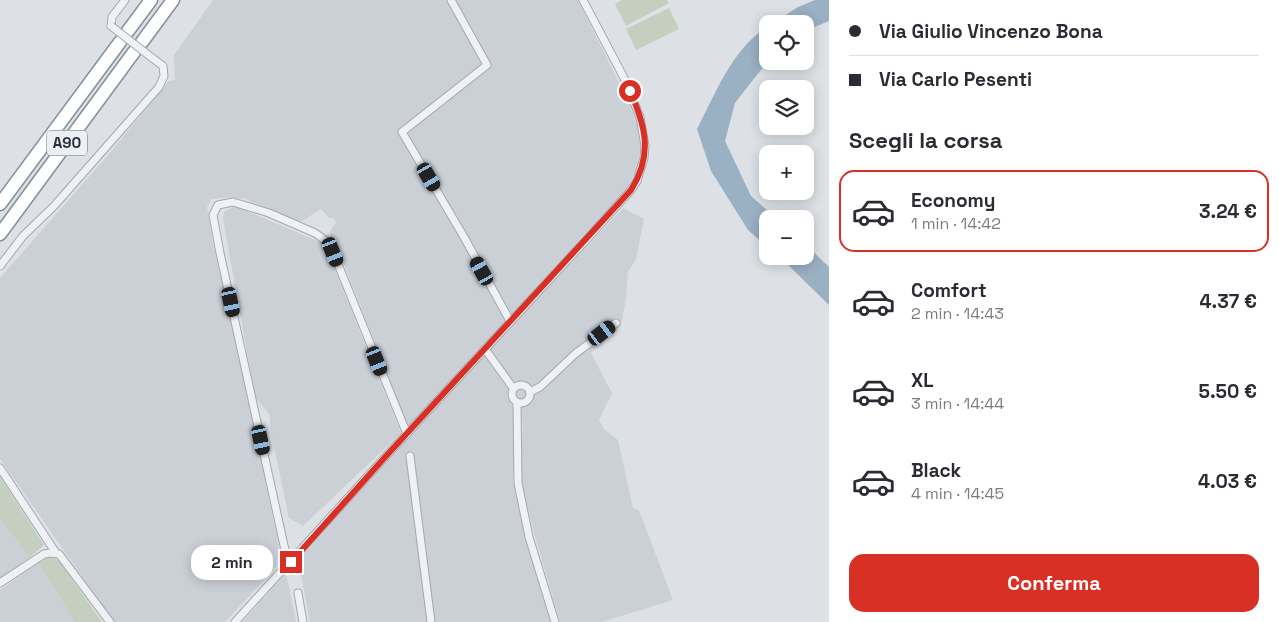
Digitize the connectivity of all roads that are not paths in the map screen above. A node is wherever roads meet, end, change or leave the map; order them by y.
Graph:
1 (125, 0) edge
2 (151, 0) edge
3 (173, 0) edge
4 (451, 0) edge
5 (583, 0) edge
6 (128, 31) dead end
7 (120, 42) dead end
8 (142, 42) dead end
9 (134, 52) dead end
10 (0, 204) edge
11 (0, 234) edge
12 (0, 266) edge
13 (510, 321) junction
14 (616, 323) dead end
15 (485, 349) junction
16 (514, 388) junction
17 (530, 392) junction
18 (518, 403) junction
19 (407, 434) junction
20 (410, 456) dead end
21 (0, 468) edge
22 (56, 553) junction
23 (291, 562) junction
24 (0, 583) edge
25 (298, 593) dead end
26 (110, 622) edge
27 (235, 622) edge
28 (303, 622) edge
29 (431, 622) edge
30 (555, 622) edge

1 - 12 street, bridge
2 - 6 highway
3 - 8 highway
4 - 13 street
5 - 13 street
7 - 10 highway, A90
9 - 11 highway, A90
13 - 15 street
14 - 17 street
15 - 16 street
15 - 19 street
16 - 17 street
16 - 18 street
17 - 18 street
18 - 30 street
19 - 23 street
19 - 23 street
20 - 29 street
21 - 22 street
22 - 24 street
22 - 26 street
23 - 27 street
25 - 28 street

